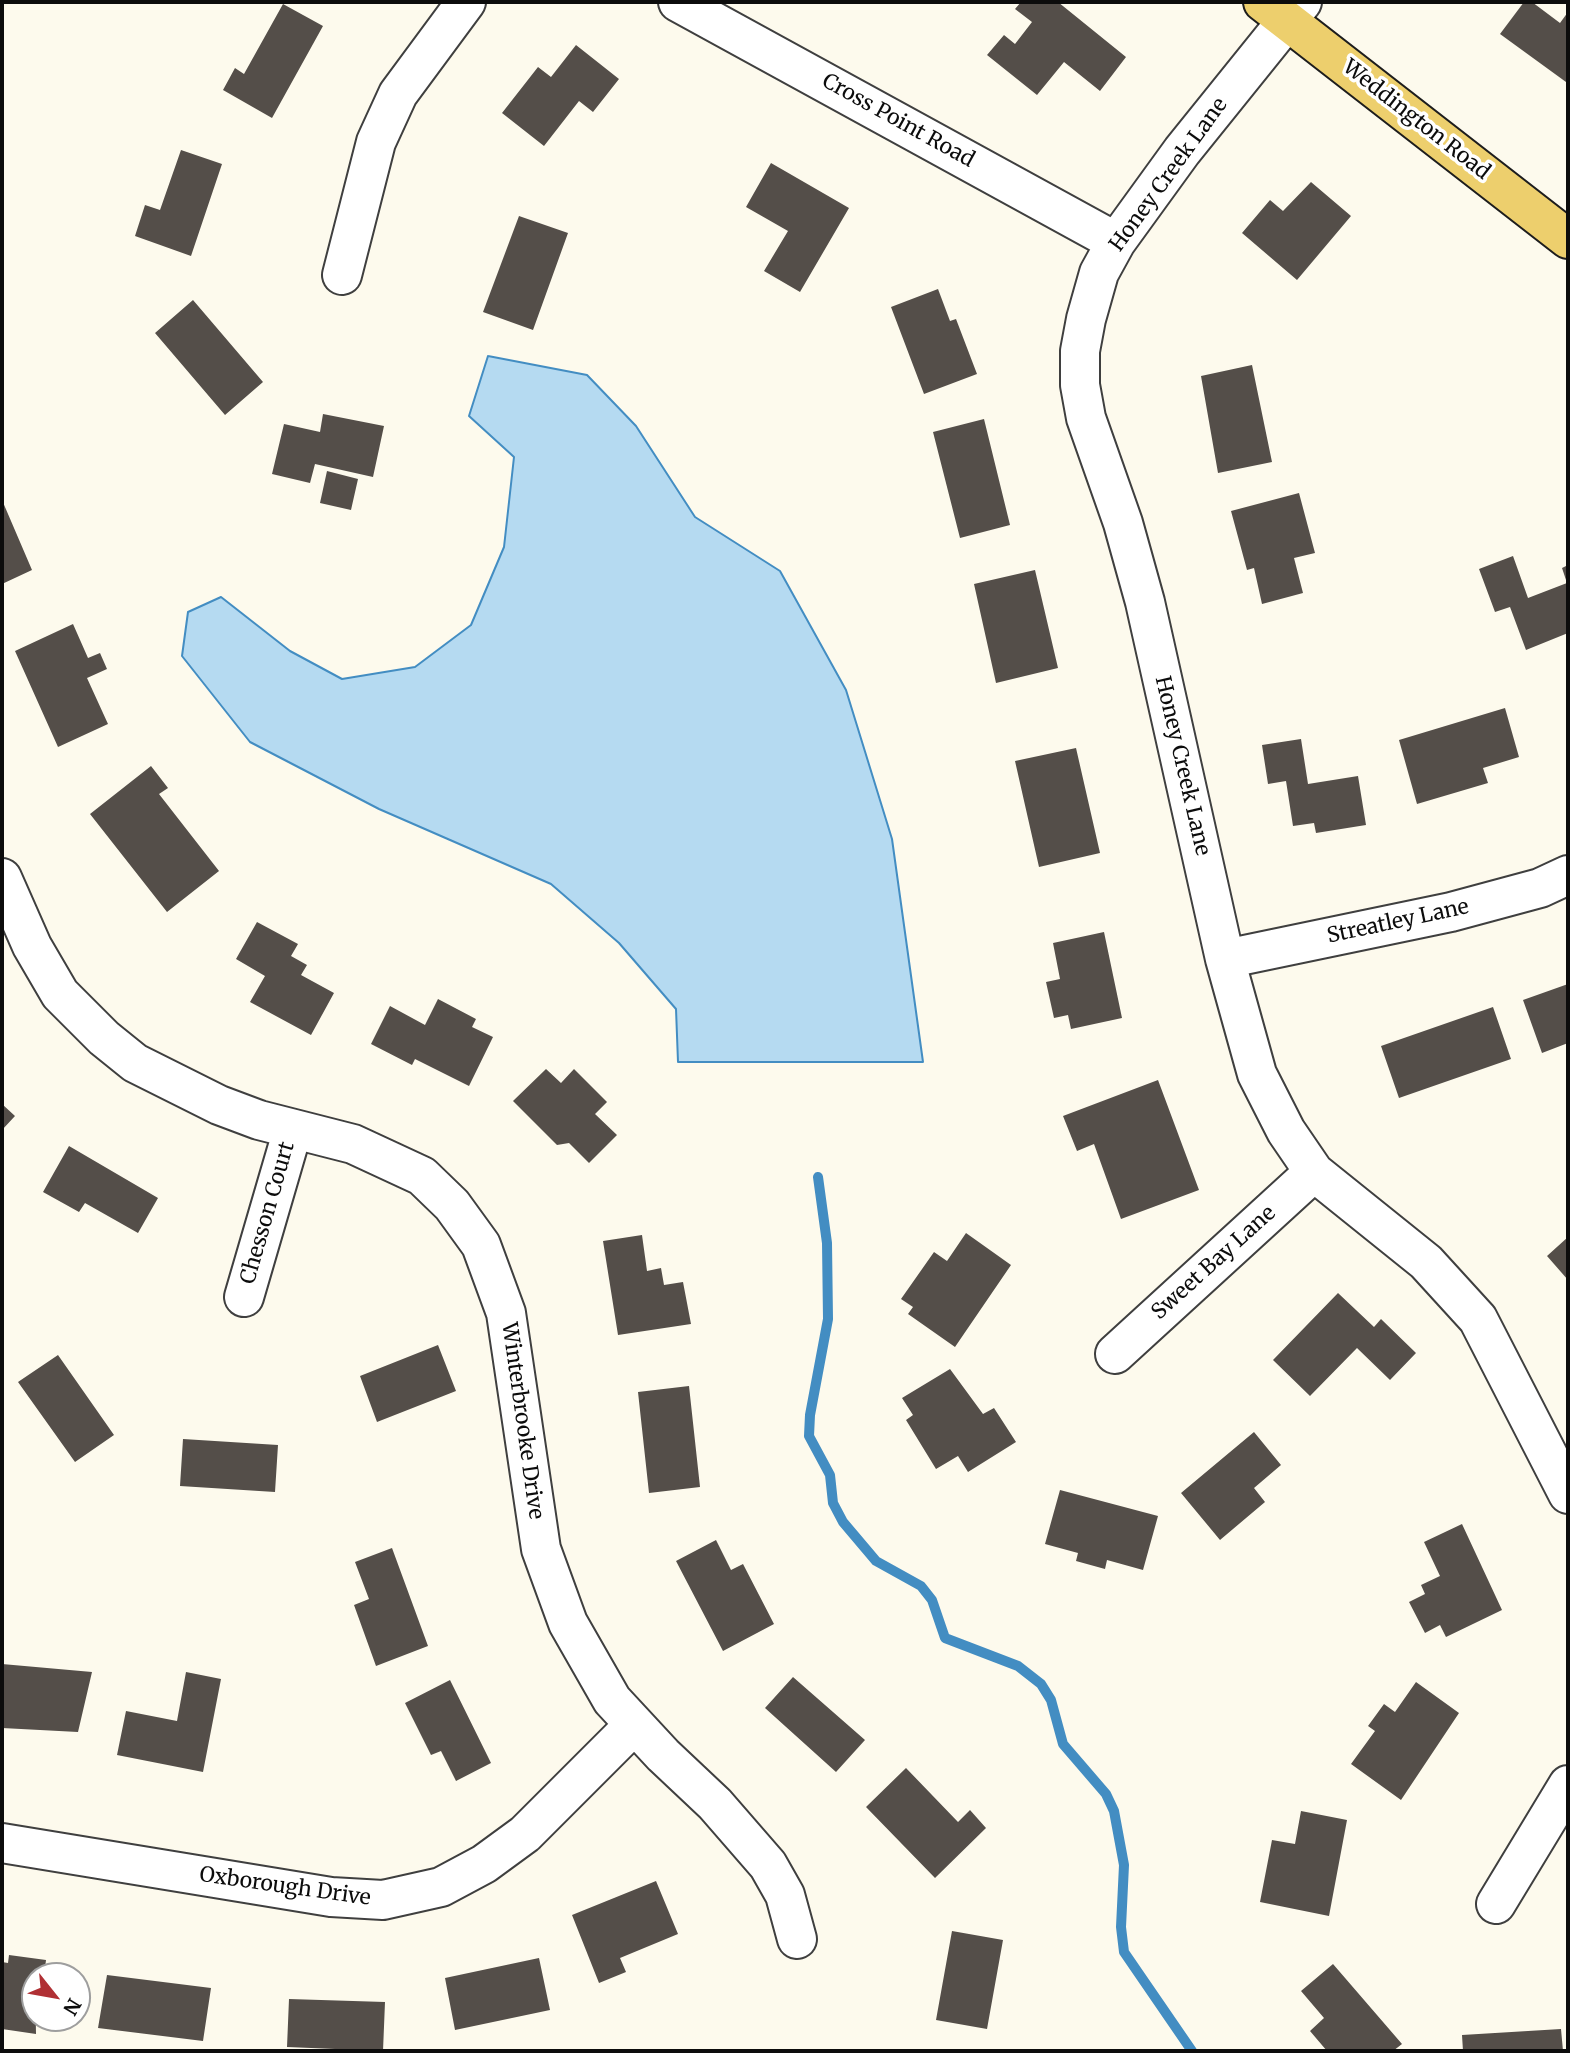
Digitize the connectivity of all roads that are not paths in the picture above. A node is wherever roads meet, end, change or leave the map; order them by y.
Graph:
1 (466, 2) edge
2 (678, 2) edge
3 (1284, 8) edge
4 (1568, 239) edge
5 (1116, 242) junction
6 (342, 275) dead end
7 (1568, 875) edge
8 (2, 878) edge
9 (1225, 959) junction
10 (293, 1129) junction
11 (1314, 1172) junction
12 (244, 1297) dead end
13 (1115, 1354) dead end
14 (1568, 1494) edge
15 (634, 1725) junction
16 (1568, 1785) edge
17 (2, 1843) edge
18 (1496, 1904) dead end
19 (797, 1939) dead end

1 - 6 street
2 - 5 street, Cross Point Road
3 - 4 main road, Weddington Road
3 - 5 street, Honey Creek Lane
5 - 9 street, Honey Creek Lane
7 - 9 street, Streatley Lane
8 - 10 street, Winterbrooke Drive
9 - 11 street, Honey Creek Lane
10 - 12 street, Chesson Court
10 - 15 street, Winterbrooke Drive
11 - 13 street, Sweet Bay Lane
11 - 14 street, Honey Creek Lane
15 - 17 street, Oxborough Drive
15 - 19 street, Winterbrooke Drive
16 - 18 street

